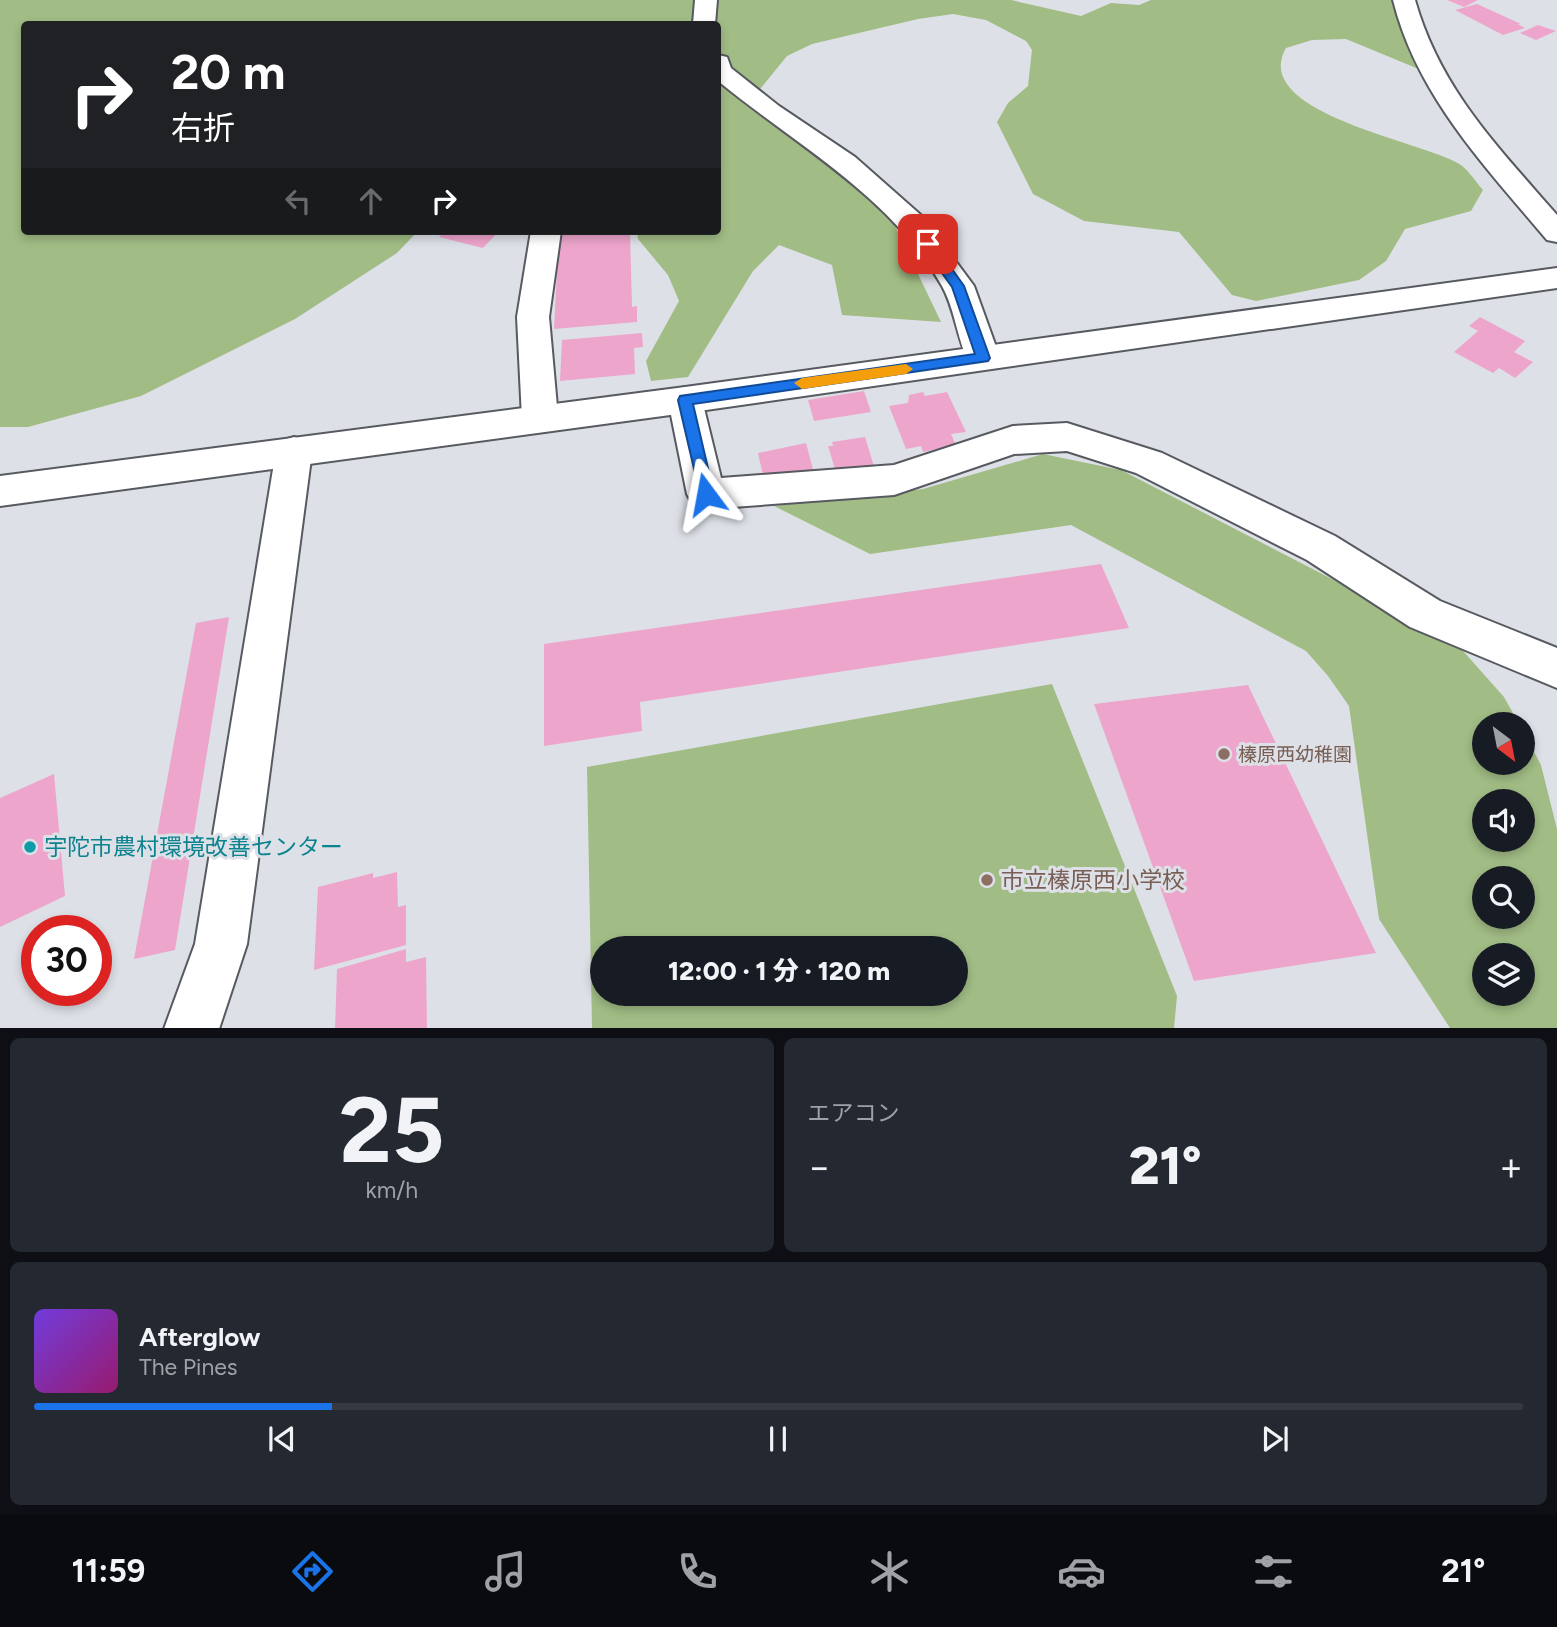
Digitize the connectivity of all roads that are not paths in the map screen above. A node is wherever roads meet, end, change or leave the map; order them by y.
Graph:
1 (706, 0) edge
2 (1404, 0) edge
3 (705, 21) edge
4 (721, 72) edge
5 (1557, 233) edge
6 (545, 235) edge
7 (1557, 278) edge
8 (983, 358) junction
9 (685, 400) junction
10 (540, 418) junction
11 (294, 452) junction
12 (0, 491) edge
13 (1557, 668) edge
14 (191, 1028) edge

1 - 3 street
2 - 5 street
4 - 8 street
6 - 10 street
7 - 8 street
8 - 9 street
9 - 10 street
9 - 13 street
10 - 11 street
11 - 12 street
11 - 14 street

